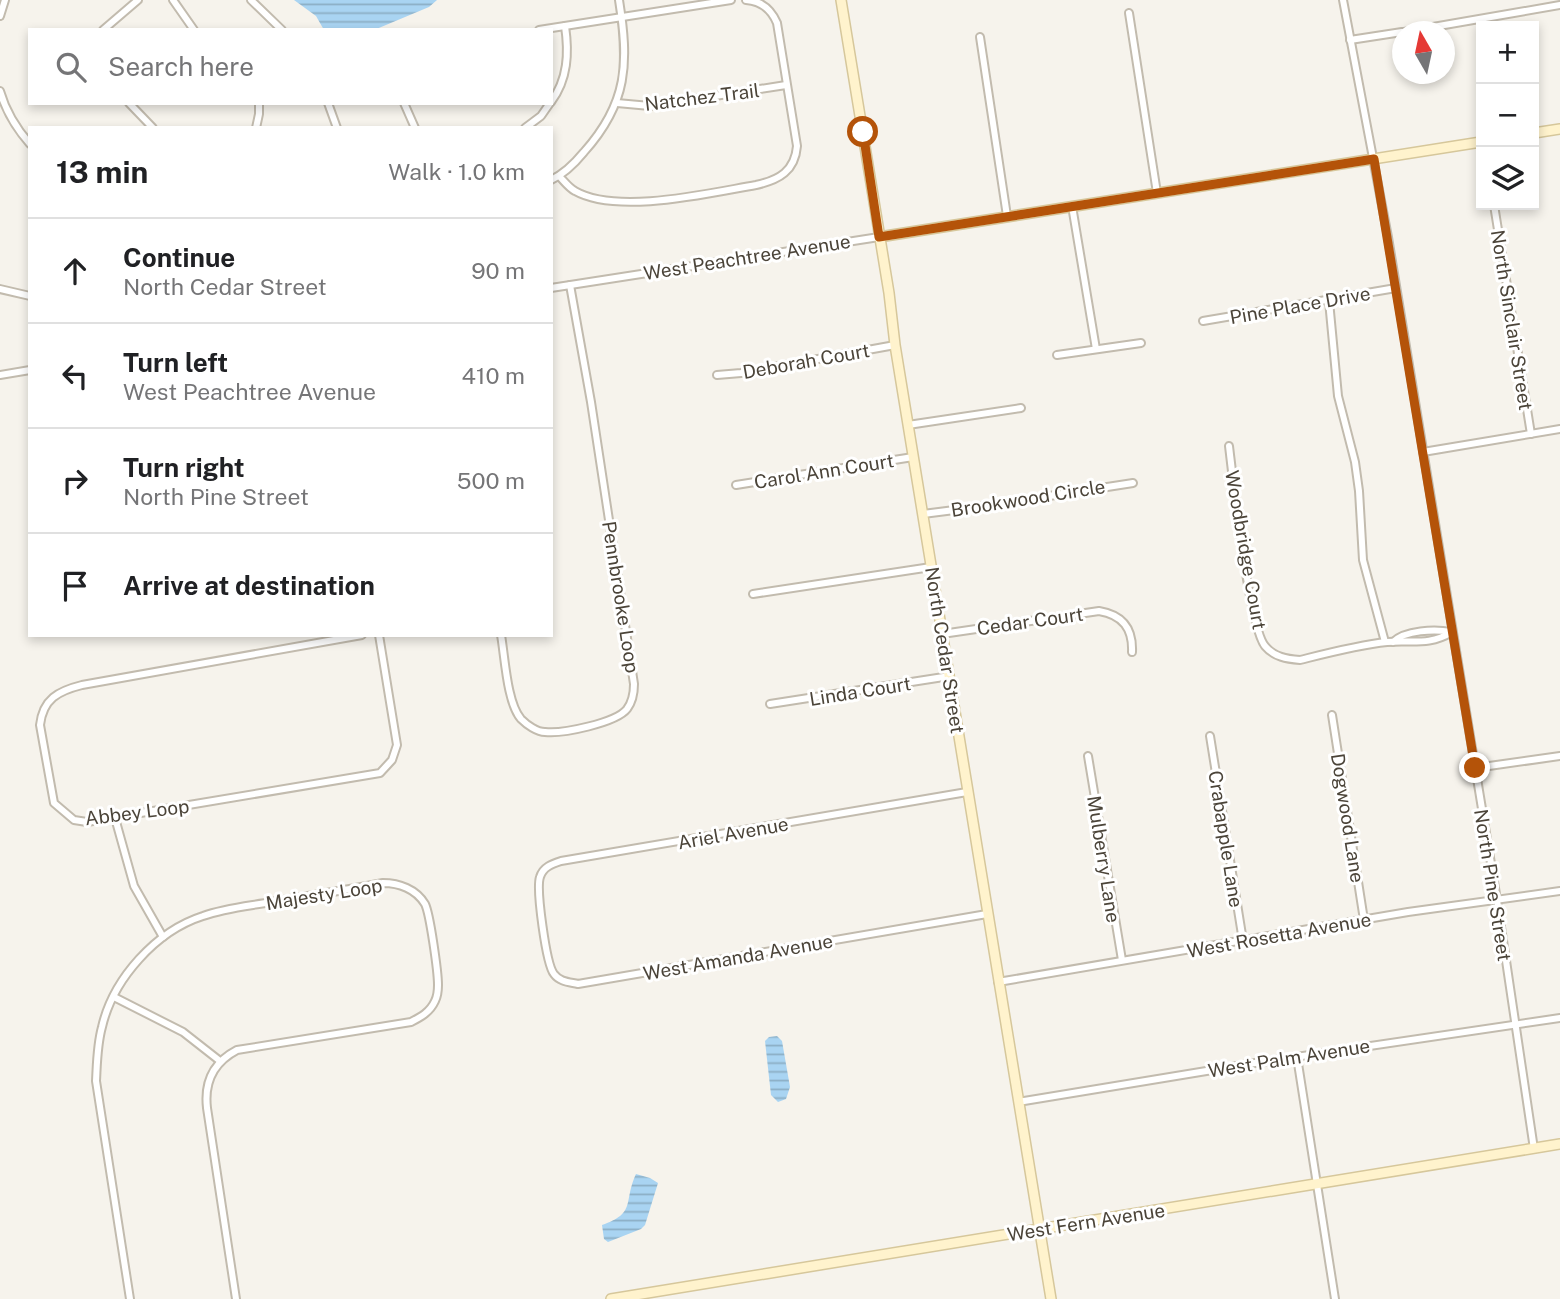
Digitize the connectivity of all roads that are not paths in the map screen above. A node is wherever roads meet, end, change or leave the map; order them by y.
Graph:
1 (5, 0) edge
2 (138, 0) edge
3 (173, 0) edge
4 (250, 0) edge
5 (619, 0) edge
6 (731, 0) edge
7 (746, 0) edge
8 (841, 0) edge
9 (1343, 0) edge
10 (1560, 5) edge
11 (1129, 13) dead end
12 (0, 16) edge
13 (622, 17) junction
14 (1455, 23) edge
15 (565, 26) junction
16 (105, 28) edge
17 (193, 28) edge
18 (280, 28) edge
19 (552, 28) edge
20 (1392, 34) edge
21 (980, 37) dead end
22 (1350, 40) junction
23 (786, 85) junction
24 (0, 92) edge
25 (553, 100) edge
26 (617, 103) junction
27 (131, 105) edge
28 (259, 105) edge
29 (329, 105) edge
30 (405, 105) edge
31 (549, 105) edge
32 (151, 126) edge
33 (256, 126) edge
34 (336, 126) edge
35 (414, 126) edge
36 (528, 126) edge
37 (1560, 129) edge
38 (1539, 132) edge
39 (28, 142) edge
40 (1476, 143) edge
41 (1374, 159) junction
42 (559, 176) junction
43 (553, 179) edge
44 (1157, 193) junction
45 (1072, 206) junction
46 (1495, 210) edge
47 (1007, 216) junction
48 (879, 237) junction
49 (570, 285) junction
50 (553, 288) edge
51 (1396, 288) junction
52 (0, 289) edge
53 (28, 296) edge
54 (1329, 301) junction
55 (1203, 321) dead end
56 (1141, 343) dead end
57 (895, 345) junction
58 (1096, 349) junction
59 (1057, 355) dead end
60 (28, 370) edge
61 (0, 375) edge
62 (717, 375) dead end
63 (1021, 408) dead end
64 (908, 425) junction
65 (1560, 429) edge
66 (1531, 434) junction
67 (1229, 446) dead end
68 (1423, 452) junction
69 (913, 457) junction
70 (1133, 482) dead end
71 (736, 485) dead end
72 (923, 514) junction
73 (931, 566) junction
74 (753, 594) dead end
75 (1452, 632) junction
76 (942, 634) junction
77 (351, 637) edge
78 (379, 637) edge
79 (501, 637) edge
80 (1389, 642) junction
81 (1132, 652) dead end
82 (950, 676) junction
83 (770, 704) dead end
84 (1332, 715) dead end
85 (1210, 736) dead end
86 (1088, 756) dead end
87 (1560, 756) edge
88 (1475, 768) junction
89 (967, 792) junction
90 (116, 818) junction
91 (1560, 891) edge
92 (1497, 900) junction
93 (541, 913) joint
94 (987, 914) junction
95 (1364, 920) junction
96 (163, 937) junction
97 (1243, 941) junction
98 (1122, 960) junction
99 (998, 982) junction
100 (114, 997) junction
101 (1560, 1018) edge
102 (1513, 1024) junction
103 (1297, 1057) junction
104 (220, 1061) junction
105 (1018, 1102) junction
106 (1560, 1144) edge
107 (1534, 1149) junction
108 (1317, 1184) junction
109 (1039, 1229) junction
110 (130, 1299) edge
111 (236, 1299) edge
112 (611, 1299) edge
113 (1051, 1299) edge
114 (1335, 1299) edge

1 - 12 street
2 - 16 street
3 - 17 street
4 - 18 street
5 - 13 street
6 - 13 street
7 - 23 street
8 - 48 street, North Cedar Street
9 - 22 street, North Pine Street
10 - 14 street
11 - 44 street
13 - 15 street
13 - 26 street
15 - 19 street
15 - 25 street
20 - 22 street
21 - 47 street
22 - 41 street, North Pine Street
23 - 26 street, Natchez Trail
23 - 42 street
24 - 39 street
26 - 42 street
27 - 32 street
28 - 33 street
29 - 34 street
30 - 35 street
31 - 36 street
37 - 38 street
40 - 41 street, West Peachtree Avenue
41 - 44 street, West Peachtree Avenue
41 - 51 street, North Pine Street
42 - 43 street
44 - 45 street, West Peachtree Avenue
45 - 47 street, West Peachtree Avenue
45 - 58 street
46 - 66 street, North Sinclair Street
47 - 48 street, West Peachtree Avenue
48 - 49 street, West Peachtree Avenue
48 - 57 street, North Cedar Street
49 - 50 street, West Peachtree Avenue
49 - 79 street, Pennbrooke Loop
51 - 54 street, Pine Place Drive
51 - 68 street, North Pine Street
52 - 53 street
54 - 55 street, Pine Place Drive
54 - 80 street
56 - 58 street
57 - 62 street, Deborah Court
57 - 64 street, North Cedar Street
58 - 59 street
60 - 61 street
63 - 64 street
64 - 69 street, North Cedar Street
65 - 66 street
66 - 68 street
67 - 80 street, Woodbridge Court
68 - 75 street, North Pine Street
69 - 71 street, Carol Ann Court
69 - 72 street, North Cedar Street
70 - 72 street, Brookwood Circle
72 - 73 street, North Cedar Street
73 - 74 street
73 - 76 street, North Cedar Street
75 - 80 street, Woodbridge Court
75 - 88 street, North Pine Street
76 - 81 street, Cedar Court
76 - 82 street, North Cedar Street
77 - 90 street, Abbey Loop
78 - 90 street, Abbey Loop
82 - 83 street, Linda Court
82 - 89 street, North Cedar Street
84 - 95 street, Dogwood Lane
85 - 97 street, Crabapple Lane
86 - 98 street, Mulberry Lane
87 - 88 street
88 - 92 street, North Pine Street
89 - 93 street, Ariel Avenue
89 - 94 street, North Cedar Street
90 - 96 street
91 - 92 street, West Rosetta Avenue
92 - 95 street, West Rosetta Avenue
92 - 102 street, North Pine Street
93 - 94 street, West Amanda Avenue
94 - 99 street, North Cedar Street
95 - 97 street, West Rosetta Avenue
96 - 100 street, Majesty Loop
96 - 104 street, Majesty Loop
97 - 98 street, West Rosetta Avenue
98 - 99 street, West Rosetta Avenue
99 - 105 street, North Cedar Street
100 - 104 street
100 - 110 street, Majesty Loop
101 - 102 street, West Palm Avenue
102 - 103 street, West Palm Avenue
102 - 107 street, North Pine Street
103 - 105 street, West Palm Avenue
103 - 108 street
104 - 111 street
105 - 109 street, North Cedar Street
106 - 107 street, West Fern Avenue
107 - 108 street, West Fern Avenue
108 - 109 street, West Fern Avenue
108 - 114 street
109 - 112 street, West Fern Avenue
109 - 113 street, North Cedar Street

